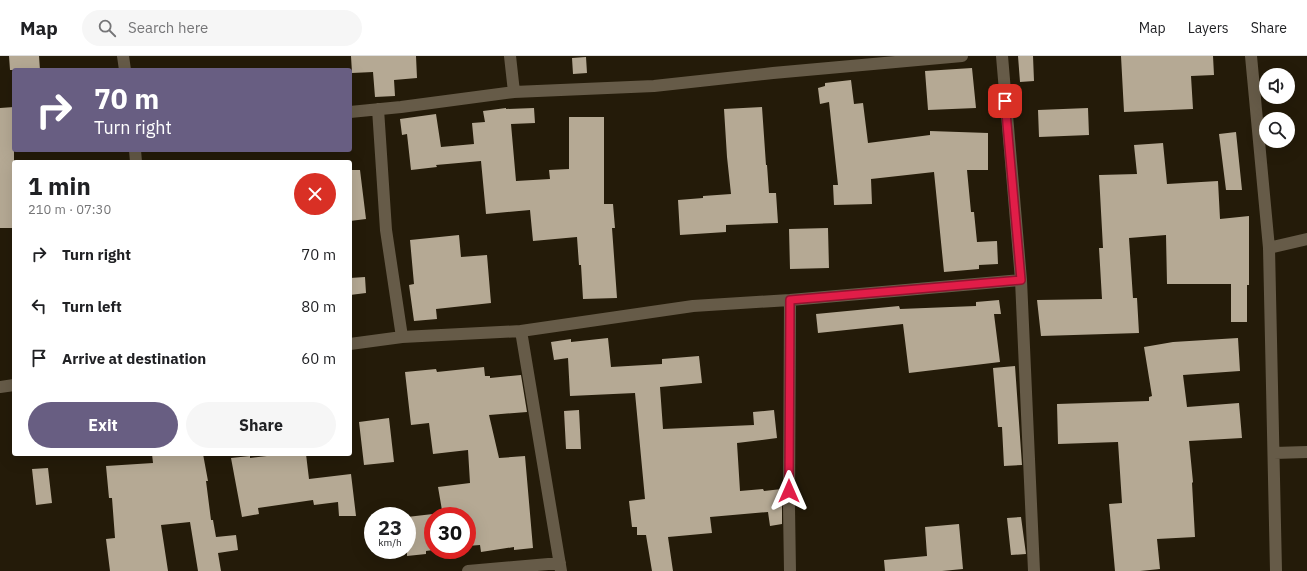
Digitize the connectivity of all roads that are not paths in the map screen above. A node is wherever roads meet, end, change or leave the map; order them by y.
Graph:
1 (123, 56) edge
2 (510, 56) edge
3 (962, 56) edge
4 (1002, 56) edge
5 (1251, 56) edge
6 (125, 68) edge
7 (514, 92) junction
8 (378, 109) junction
9 (352, 112) edge
10 (1307, 239) edge
11 (1269, 248) junction
12 (1021, 280) junction
13 (790, 300) junction
14 (522, 331) junction
15 (402, 337) junction
16 (352, 344) edge
17 (12, 385) edge
18 (0, 387) edge
19 (1307, 452) edge
20 (1274, 453) junction
21 (560, 567) edge
22 (468, 571) edge
23 (790, 571) edge
24 (1034, 571) edge
25 (1276, 571) edge

1 - 6 street
2 - 7 street
3 - 7 street
4 - 12 street
5 - 11 street
7 - 8 street
8 - 9 street
8 - 15 street
10 - 11 street
11 - 20 street
12 - 13 street
12 - 24 street
13 - 14 street
13 - 23 street
14 - 15 street
14 - 21 street
15 - 16 street
17 - 18 street
19 - 20 street
20 - 25 street
21 - 22 street

